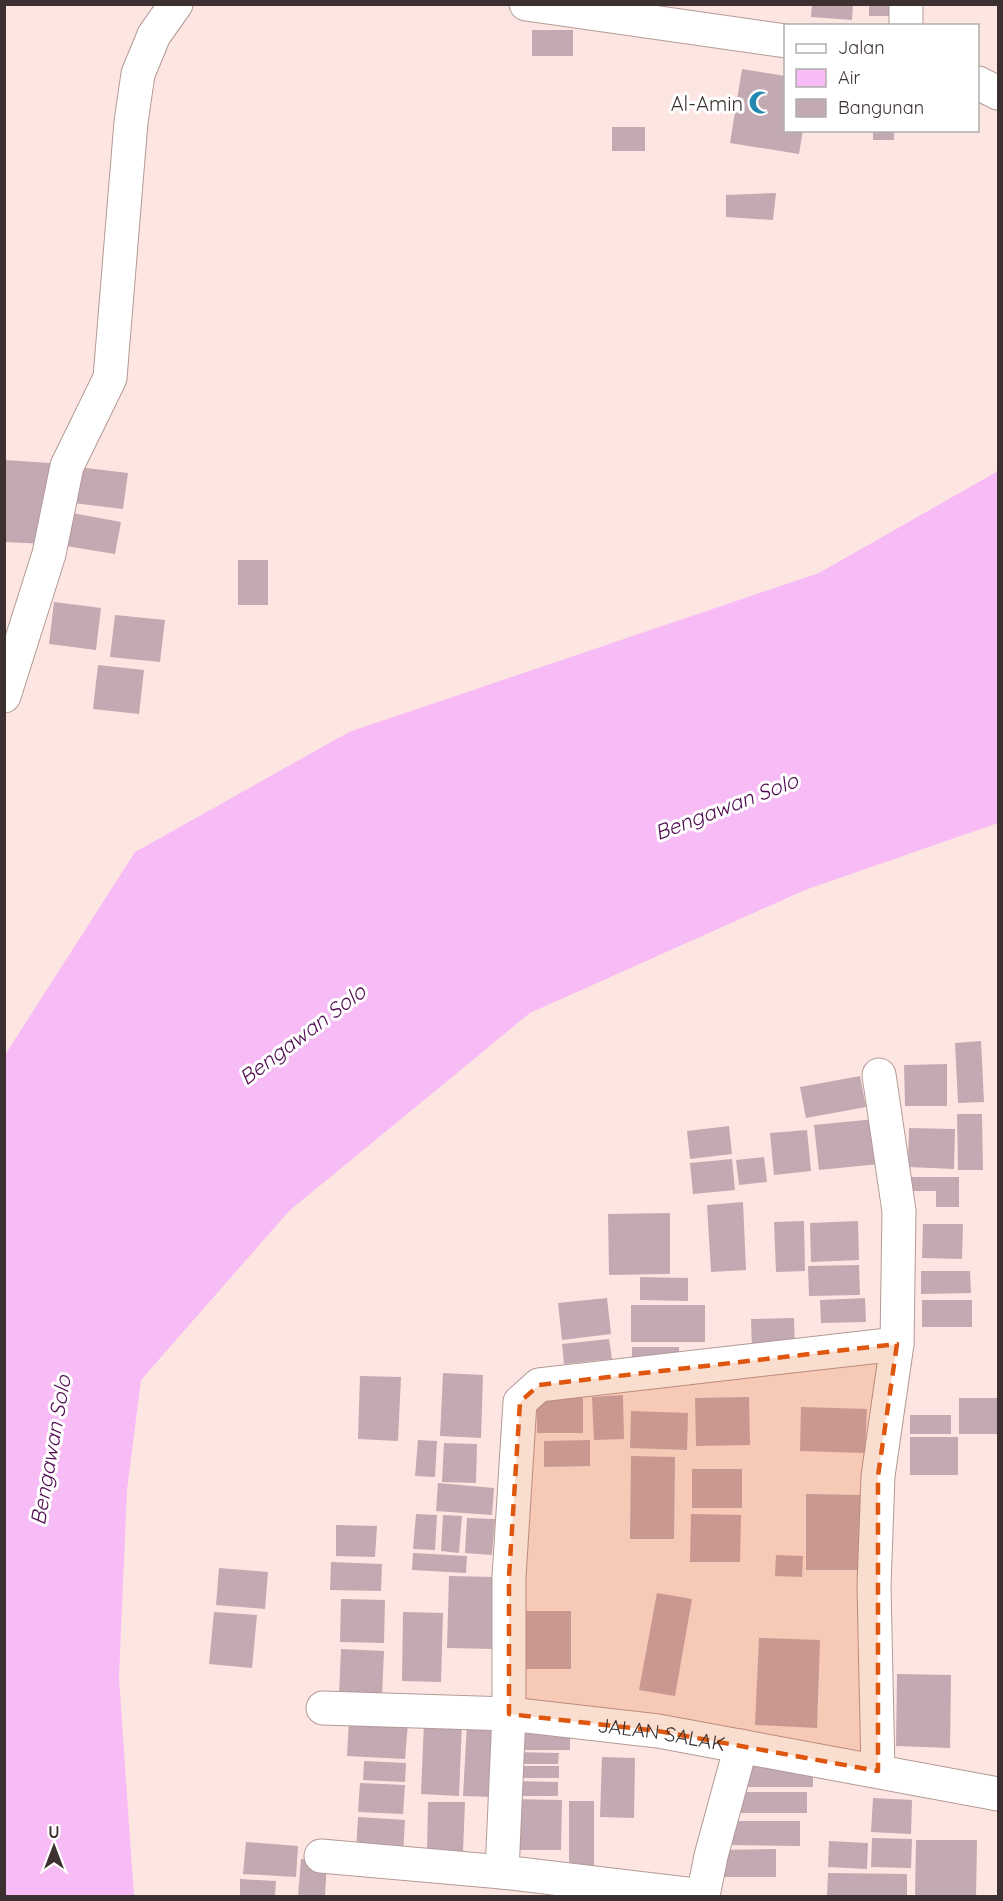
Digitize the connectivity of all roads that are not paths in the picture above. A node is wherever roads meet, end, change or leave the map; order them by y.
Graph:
1 (176, 4) edge
2 (526, 4) edge
3 (906, 4) edge
4 (906, 24) edge
5 (784, 41) edge
6 (979, 83) edge
7 (999, 93) edge
8 (4, 696) edge
9 (879, 1075) dead end
10 (897, 1344) junction
11 (323, 1708) dead end
12 (508, 1714) junction
13 (741, 1746) junction
14 (878, 1771) junction
15 (999, 1794) edge
16 (321, 1856) dead end
17 (502, 1872) junction
18 (703, 1896) edge

1 - 8 street
2 - 5 street
3 - 4 street
6 - 7 street
9 - 10 street
10 - 12 street
10 - 14 street
11 - 12 street, JALAN SALAK
12 - 13 street, JALAN SALAK
12 - 17 street
13 - 14 street, JALAN SALAK
13 - 18 street
14 - 15 street, JALAN SALAK
16 - 17 street
17 - 18 street

